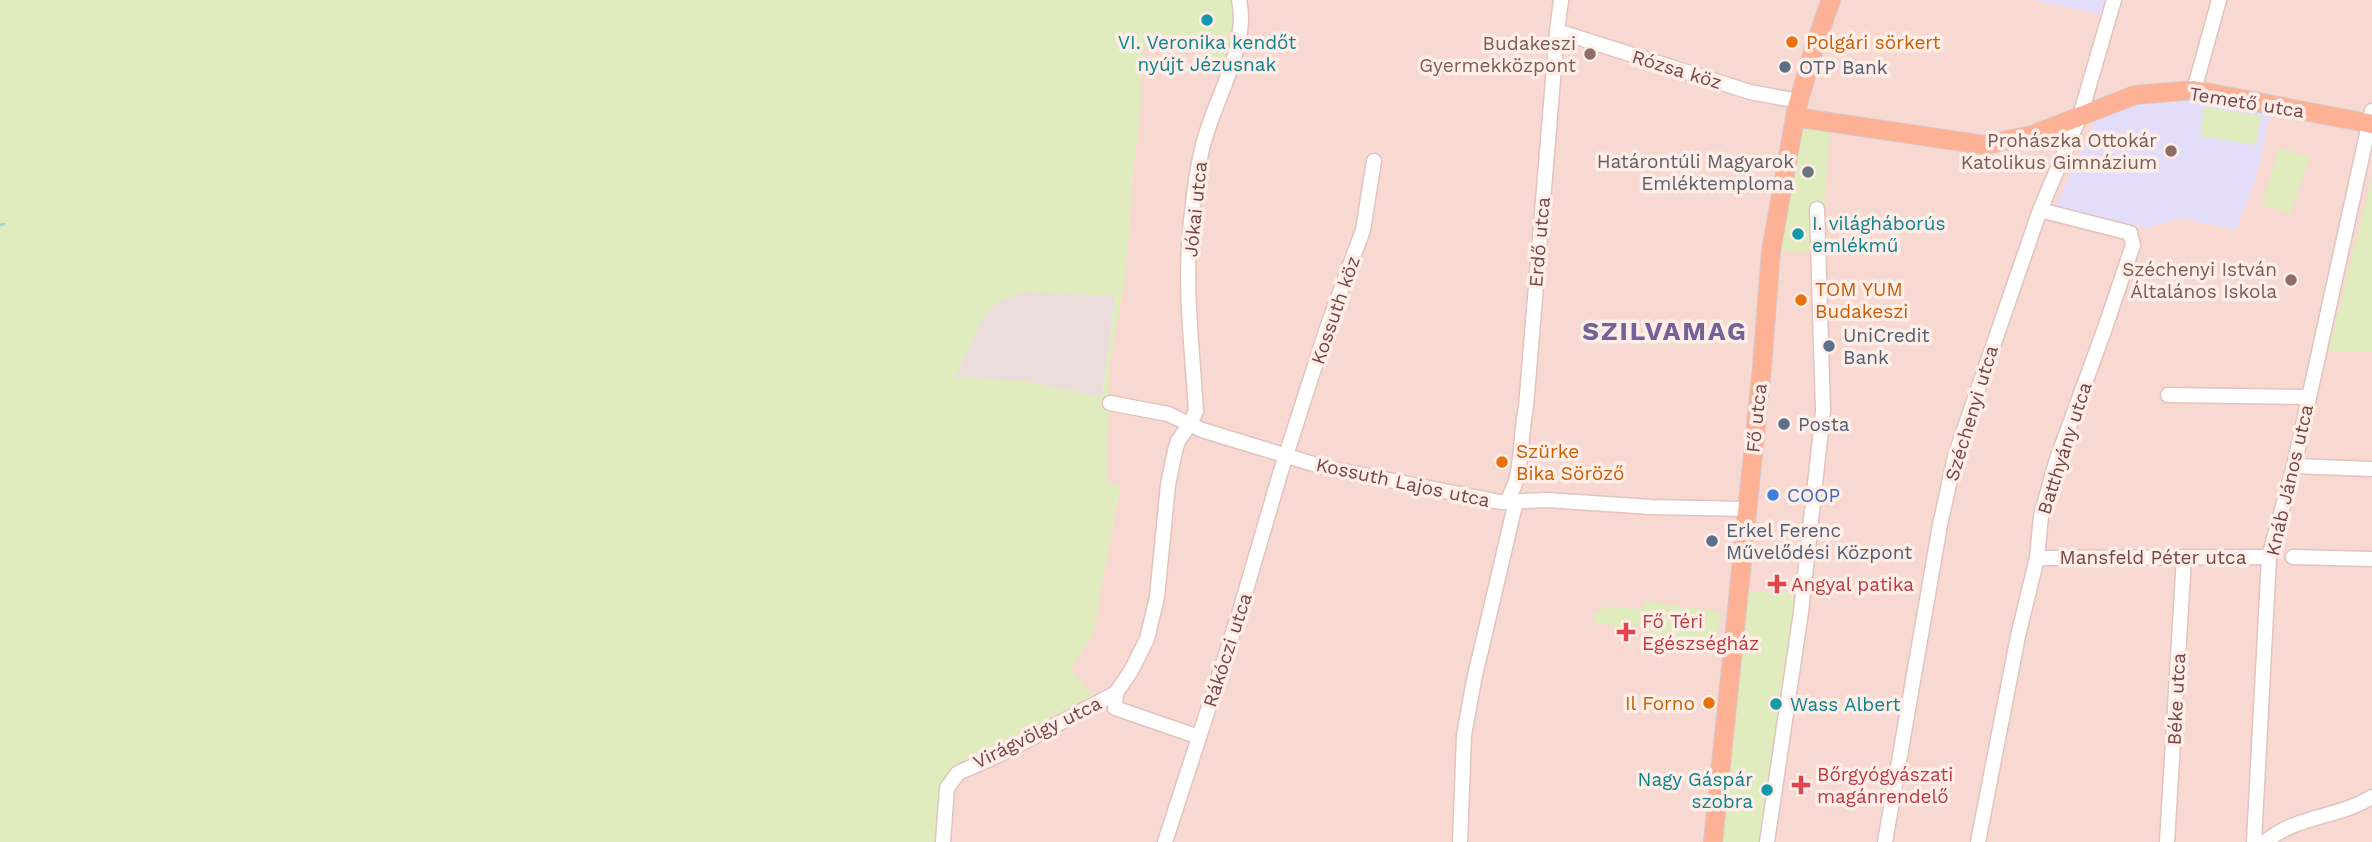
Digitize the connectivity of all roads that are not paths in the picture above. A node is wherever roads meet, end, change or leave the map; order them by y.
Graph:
1 (1239, 0) edge
2 (1561, 0) edge
3 (1831, 0) edge
4 (2114, 0) edge
5 (2220, 0) edge
6 (1557, 31) junction
7 (2194, 90) junction
8 (1797, 109) junction
9 (2080, 116) junction
10 (2371, 119) edge
11 (1374, 161) dead end
12 (1817, 209) dead end
13 (2040, 210) junction
14 (2168, 396) dead end
15 (2309, 397) junction
16 (1110, 403) dead end
17 (1190, 424) junction
18 (1286, 457) junction
19 (2294, 466) junction
20 (2372, 469) edge
21 (1516, 501) junction
22 (1747, 509) junction
23 (2184, 557) junction
24 (2269, 557) junction
25 (2293, 557) dead end
26 (2037, 558) junction
27 (2372, 559) edge
28 (1116, 693) junction
29 (1199, 737) junction
30 (2372, 797) edge
31 (2254, 836) edge
32 (2269, 838) edge
33 (943, 842) edge
34 (1165, 842) edge
35 (1460, 842) edge
36 (1713, 842) edge
37 (1767, 842) edge
38 (1885, 842) edge
39 (1978, 842) edge
40 (2167, 842) edge

1 - 17 street, Jókai utca
2 - 6 street, Erdő utca
3 - 8 main road, Fő utca
4 - 9 street, Széchenyi utca
5 - 7 street
6 - 8 street, Rózsa köz
6 - 21 street, Erdő utca
7 - 9 main road, Temető utca
7 - 10 main road, Temető utca
8 - 9 main road, Temető utca
8 - 22 main road, Fő utca
9 - 13 street, Széchenyi utca
10 - 15 street, Knáb János utca
11 - 18 street, Kossuth köz
12 - 37 street
13 - 26 street, Batthyány utca
13 - 38 street, Széchenyi utca
14 - 15 street
15 - 19 street, Knáb János utca
16 - 17 street, Kossuth Lajos utca
17 - 18 street, Kossuth Lajos utca
17 - 28 street, Virágvölgy utca
18 - 21 street, Kossuth Lajos utca
18 - 29 street, Rákóczi utca
19 - 20 street
19 - 24 street, Knáb János utca
21 - 22 street, Kossuth Lajos utca
21 - 35 street
22 - 36 main road, Fő utca
23 - 24 street, Mansfeld Péter utca
23 - 26 street, Mansfeld Péter utca
23 - 40 street, Béke utca
24 - 31 street, Knáb János utca
25 - 27 street
26 - 39 street, Batthyány utca
28 - 29 street
28 - 33 street, Virágvölgy utca
29 - 34 street, Rákóczi utca
30 - 32 street
31 - 32 street

